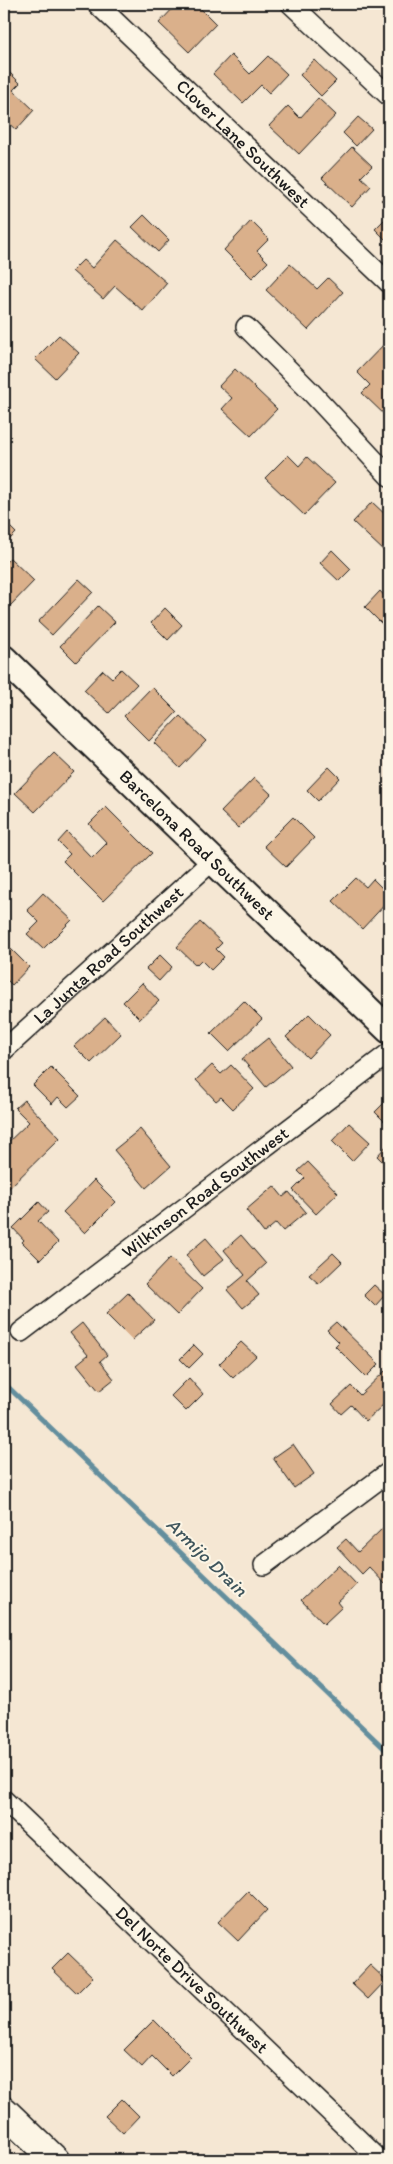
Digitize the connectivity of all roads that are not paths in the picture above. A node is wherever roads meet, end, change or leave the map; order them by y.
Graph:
1 (98, 4) edge
2 (291, 4) edge
3 (389, 96) edge
4 (389, 283) edge
5 (246, 327) dead end
6 (389, 476) edge
7 (4, 659) edge
8 (213, 860) junction
9 (389, 1030) edge
10 (4, 1050) edge
11 (389, 1054) edge
12 (21, 1332) dead end
13 (389, 1472) edge
14 (264, 1565) dead end
15 (4, 1800) edge
16 (4, 2111) edge
17 (55, 2160) edge
18 (380, 2160) edge

1 - 4 street, Clover Lane Southwest
2 - 3 street
5 - 6 street
7 - 8 street, Barcelona Road Southwest
8 - 9 street, Barcelona Road Southwest
8 - 10 street, La Junta Road Southwest
11 - 12 street, Wilkinson Road Southwest
13 - 14 street
15 - 18 street, Del Norte Drive Southwest
16 - 17 main road

